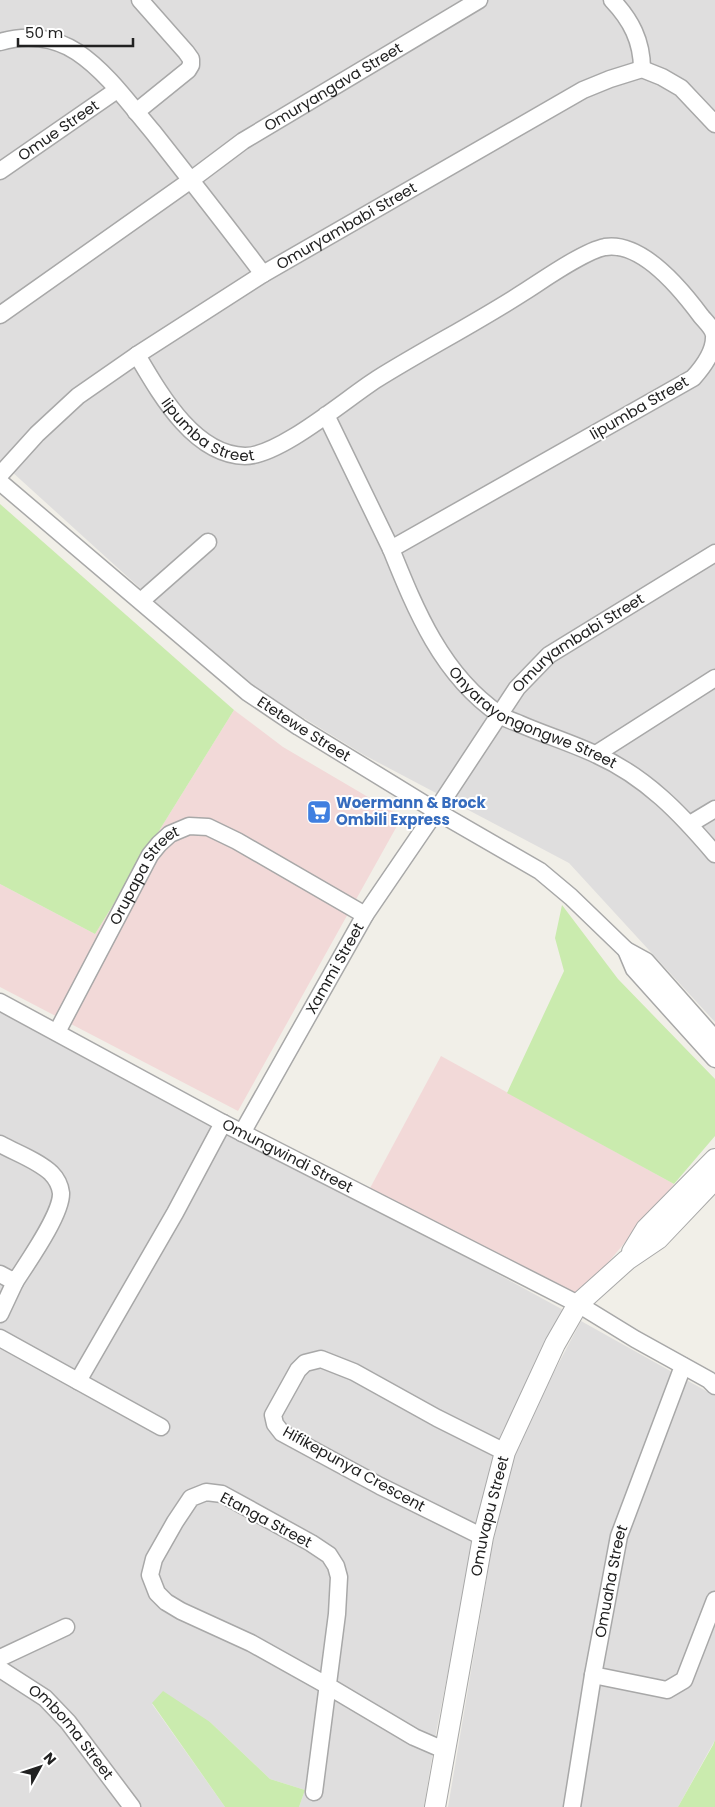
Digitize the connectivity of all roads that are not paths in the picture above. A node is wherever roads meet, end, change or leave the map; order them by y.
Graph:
1 (140, 0) edge
2 (479, 0) edge
3 (612, 0) edge
4 (0, 42) edge
5 (642, 69) junction
6 (117, 90) junction
7 (136, 112) junction
8 (715, 124) edge
9 (0, 170) edge
10 (191, 180) junction
11 (263, 274) junction
12 (0, 315) edge
13 (137, 355) junction
14 (326, 415) junction
15 (0, 475) edge
16 (0, 482) edge
17 (208, 542) dead end
18 (391, 549) junction
19 (715, 553) edge
20 (141, 601) junction
21 (715, 678) edge
22 (500, 715) junction
23 (596, 754) junction
24 (715, 810) edge
25 (436, 811) junction
26 (690, 824) junction
27 (715, 854) edge
28 (366, 915) junction
29 (626, 950) junction
30 (0, 1002) edge
31 (58, 1032) junction
32 (715, 1039) edge
33 (715, 1059) edge
34 (223, 1123) junction
35 (242, 1133) junction
36 (0, 1144) edge
37 (715, 1159) edge
38 (715, 1179) edge
39 (627, 1260) junction
40 (0, 1274) edge
41 (15, 1282) junction
42 (578, 1304) junction
43 (0, 1314) edge
44 (0, 1338) edge
45 (683, 1366) junction
46 (78, 1381) junction
47 (715, 1386) edge
48 (161, 1426) dead end
49 (505, 1452) junction
50 (483, 1536) junction
51 (715, 1600) edge
52 (66, 1627) dead end
53 (0, 1658) edge
54 (0, 1668) edge
55 (593, 1675) junction
56 (328, 1686) junction
57 (444, 1750) junction
58 (314, 1792) dead end
59 (132, 1807) edge
60 (435, 1807) edge
61 (572, 1807) edge

1 - 7 street
2 - 10 street, Omuryangava Street
3 - 5 street
4 - 6 street
5 - 8 street
5 - 11 street, Omuryambabi Street
6 - 7 street
6 - 9 street, Omue Street
7 - 10 street
10 - 11 street
10 - 12 street, Omuryangava Street
11 - 13 street, Omuryambabi Street
13 - 14 street, Iipumba Street
13 - 15 street, Omuryambabi Street
14 - 18 street
14 - 18 street, Iipumba Street
16 - 20 street, Etetewe Street
17 - 20 street
18 - 22 street, Onyarayongongwe Street
19 - 22 street, Omuryambabi Street
20 - 25 street, Etetewe Street
21 - 23 street
22 - 23 street, Onyarayongongwe Street
22 - 25 street, Omuryambabi Street
23 - 26 street, Onyarayongongwe Street
24 - 26 street
25 - 28 street, Xammi Street
25 - 29 street, Etetewe Street
26 - 27 street, Onyarayongongwe Street
28 - 31 street, Orupapa Street
28 - 35 street, Xammi Street
29 - 32 street, Etetewe Street
29 - 33 street, Etetewe Street
30 - 31 street, Omungwindi Street
31 - 34 street, Omungwindi Street
34 - 35 street, Omungwindi Street
34 - 46 street
35 - 42 street, Omungwindi Street
36 - 41 street
37 - 39 street, Omuvapu Street
38 - 39 street, Omuvapu Street
39 - 42 street, Omuvapu Street
40 - 41 street
41 - 43 street
42 - 45 street, Omungwindi Street
42 - 49 street, Omuvapu Street
44 - 46 street
45 - 47 street, Omungwindi Street
45 - 55 street, Omuaha Street
46 - 48 street
49 - 50 street, Omuvapu Street
49 - 50 street, Hifikepunya Crescent
50 - 57 street, Omuvapu Street
51 - 55 street
52 - 53 street
54 - 59 street, Omboma Street
55 - 61 street, Omuaha Street
56 - 56 street, Etanga Street
56 - 57 street, Etanga Street
56 - 58 street
57 - 60 street, Omuvapu Street

